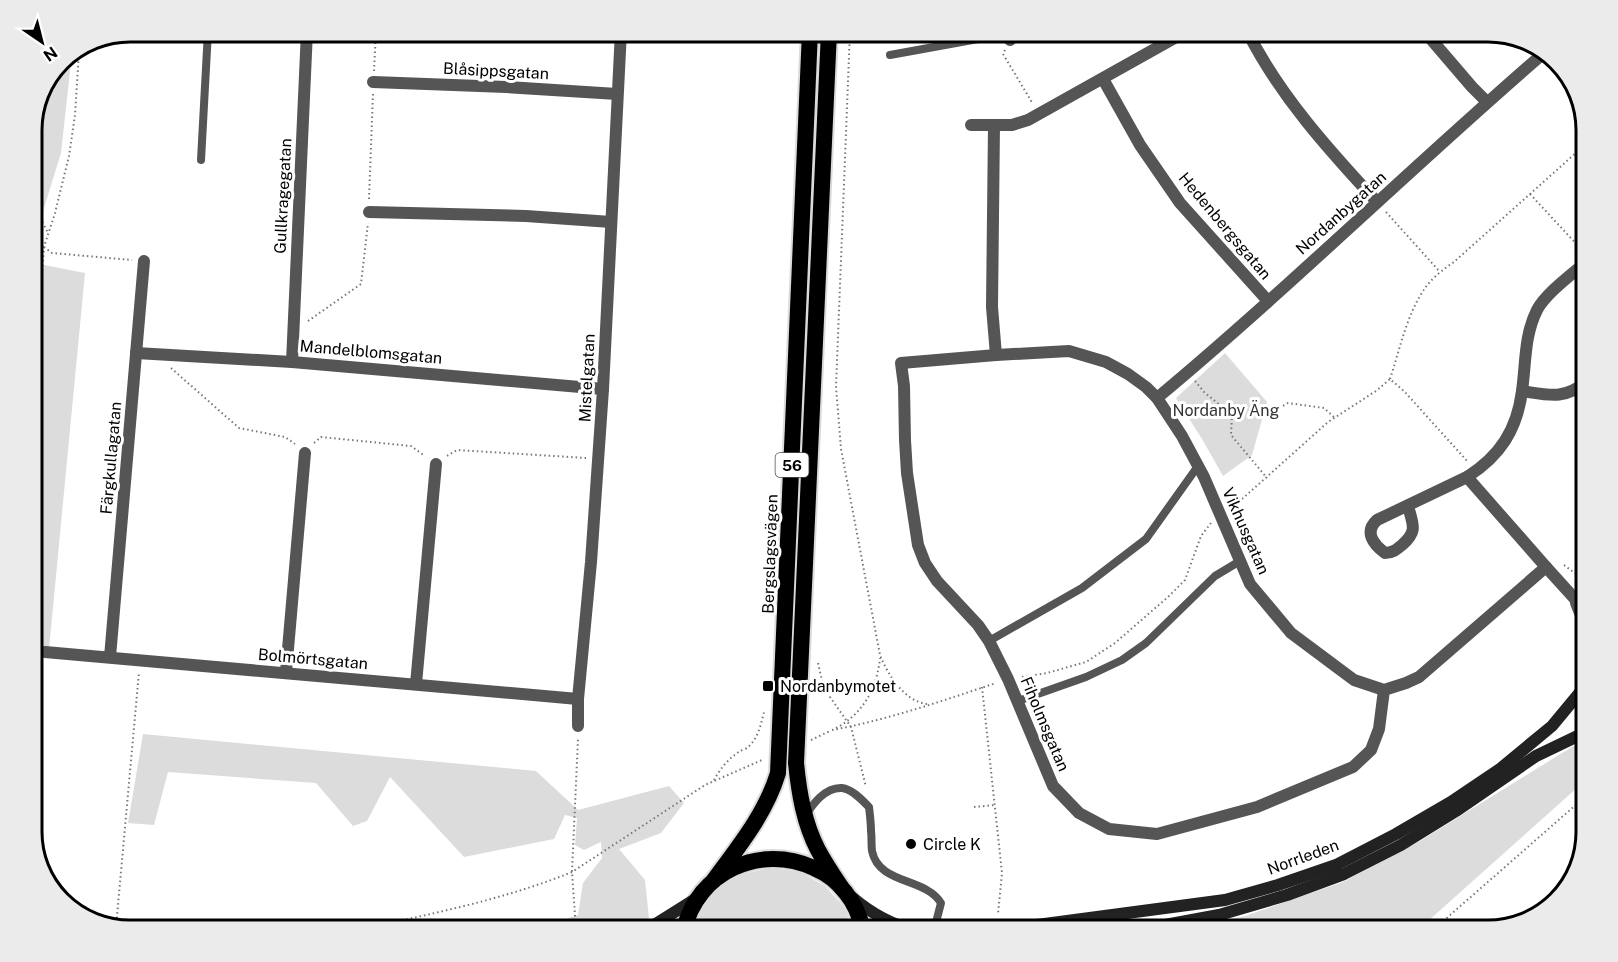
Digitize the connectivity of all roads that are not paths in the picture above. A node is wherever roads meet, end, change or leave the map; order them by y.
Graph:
1 (207, 42) edge
2 (307, 42) edge
3 (621, 42) edge
4 (810, 42) edge
5 (829, 42) edge
6 (968, 42) edge
7 (1169, 42) edge
8 (1253, 42) edge
9 (1433, 42) edge
10 (890, 55) dead end
11 (1538, 58) edge
12 (1103, 79) junction
13 (373, 82) road end
14 (618, 94) junction
15 (1487, 102) junction
16 (971, 125) dead end
17 (994, 125) junction
18 (201, 160) dead end
19 (1377, 202) junction
20 (369, 212) road end
21 (612, 222) junction
22 (144, 261) road end
23 (1576, 271) edge
24 (1268, 301) junction
25 (136, 353) junction
26 (996, 355) junction
27 (292, 362) junction
28 (901, 363) joint
29 (603, 389) junction
30 (1576, 389) edge
31 (1522, 391) junction
32 (1157, 398) junction
33 (305, 453) road end
34 (436, 464) road end
35 (1198, 465) junction
36 (1467, 477) junction
37 (1408, 506) dead end
38 (1240, 561) junction
39 (1546, 567) junction
40 (1575, 599) edge
41 (988, 641) junction
42 (45, 652) dead end
43 (110, 657) junction
44 (286, 672) junction
45 (416, 684) junction
46 (1383, 690) junction
47 (1576, 697) edge
48 (578, 699) junction
49 (1018, 701) junction
50 (578, 726) road end
51 (1576, 737) edge
52 (805, 817) junction
53 (714, 879) junction
54 (844, 890) junction
55 (698, 898) junction
56 (662, 920) edge
57 (687, 920) edge
58 (860, 920) edge
59 (887, 920) edge
60 (937, 920) edge
61 (1091, 920) edge
62 (1192, 920) edge

1 - 18 lane
2 - 27 street, Gullkragegatan
3 - 14 street, Mistelgatan
4 - 53 highway, Bergslagsvägen / 56
5 - 52 highway, 56
6 - 10 lane
7 - 12 street
8 - 19 street
9 - 15 street
11 - 15 street, Nordanbygatan
12 - 17 street
12 - 24 street, Hedenbergsgatan
13 - 14 street, Blåsippsgatan
14 - 21 street, Mistelgatan
15 - 19 street, Nordanbygatan
16 - 17 street
17 - 26 street
19 - 24 street, Nordanbygatan
20 - 21 street
21 - 29 street, Mistelgatan
22 - 25 street, Färgkullagatan
23 - 31 street
24 - 32 street, Nordanbygatan
25 - 27 street, Mandelblomsgatan
25 - 43 street, Färgkullagatan
26 - 28 street, Vikhusgatan
26 - 32 street, Vikhusgatan
27 - 29 street, Mandelblomsgatan
28 - 41 street, Fiholmsgatan
29 - 48 street, Mistelgatan
30 - 31 street
31 - 36 street
32 - 35 street, Vikhusgatan
33 - 44 street
34 - 45 street
35 - 38 street, Vikhusgatan
35 - 41 lane
36 - 37 street
36 - 39 street
38 - 46 street, Vikhusgatan
38 - 49 lane
39 - 40 street
39 - 46 street
41 - 49 street, Fiholmsgatan
42 - 43 street, Bolmörtsgatan
43 - 44 street, Bolmörtsgatan
44 - 45 street, Bolmörtsgatan
45 - 48 street, Bolmörtsgatan
46 - 49 street, Fiholmsgatan
47 - 61 main road, Norrleden
48 - 50 street, Mistelgatan
51 - 62 main road, Norrleden
52 - 54 highway, 56
52 - 60 lane
53 - 54 highway, 56
53 - 55 highway, 56
54 - 58 highway, 56
54 - 59 main road
55 - 56 main road
55 - 57 highway, 56

